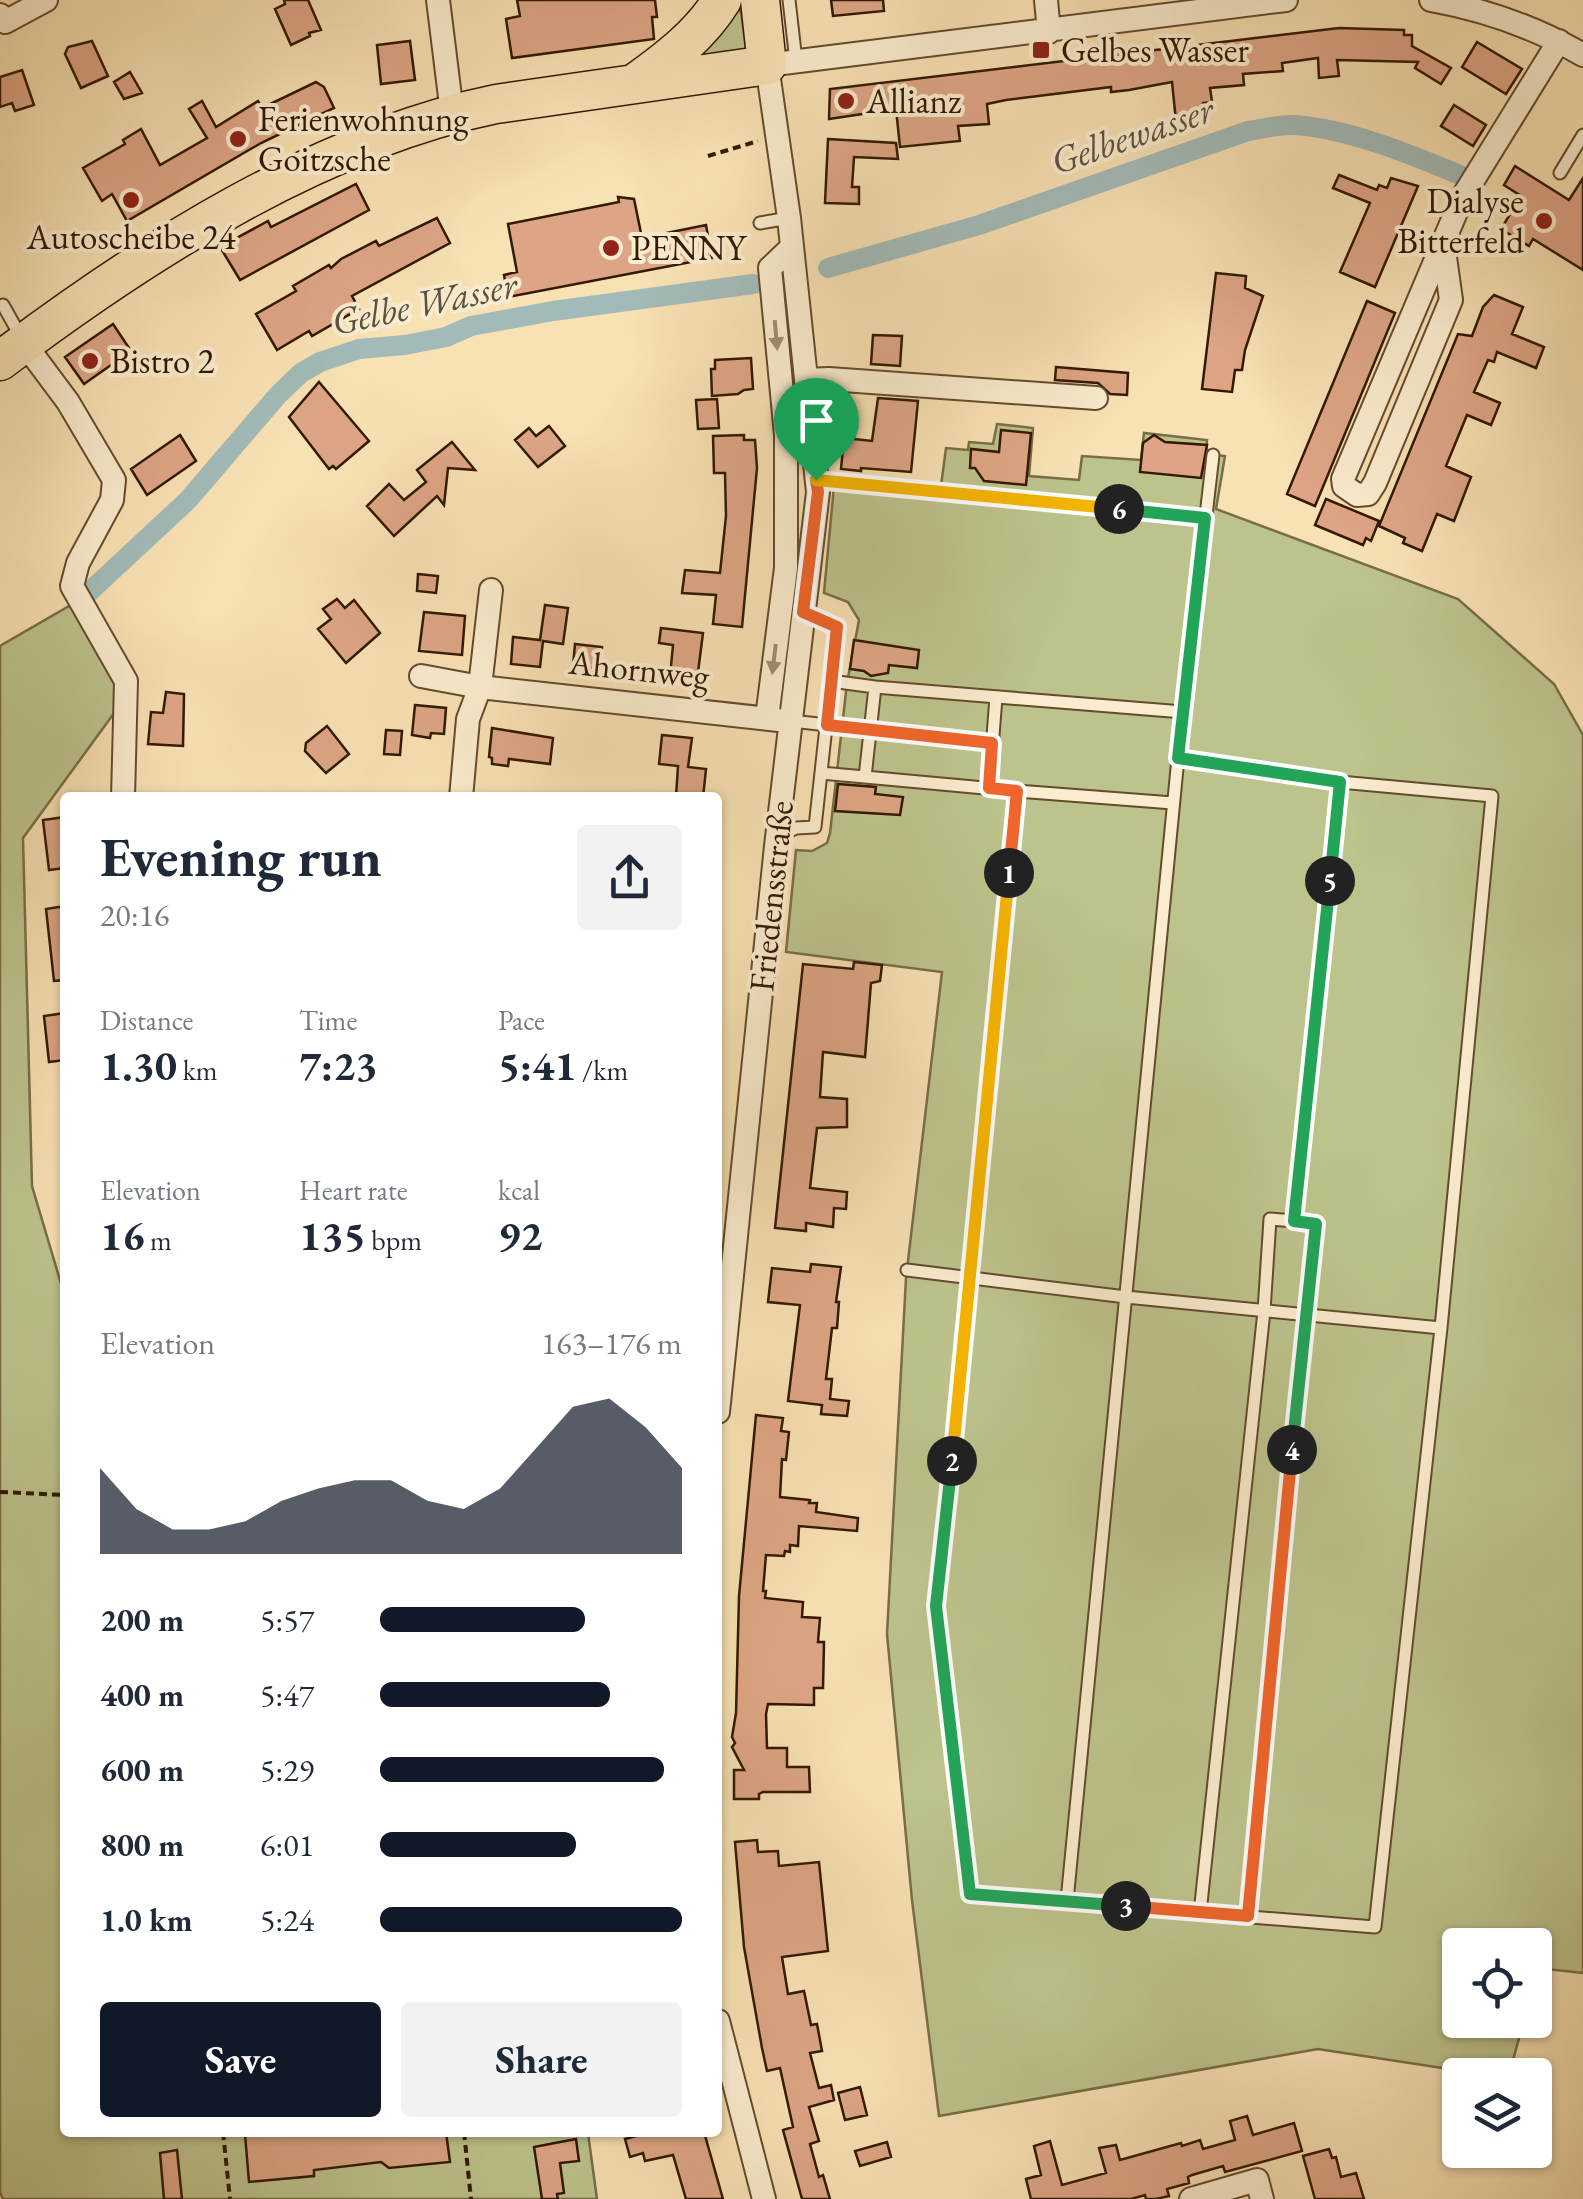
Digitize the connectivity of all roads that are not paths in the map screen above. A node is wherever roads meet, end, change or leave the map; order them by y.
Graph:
1 (46, 0) edge
2 (438, 0) edge
3 (722, 0) edge
4 (760, 0) edge
5 (789, 0) edge
6 (1046, 0) edge
7 (1286, 0) edge
8 (1432, 0) edge
9 (0, 15) edge
10 (1050, 32) junction
11 (1559, 41) junction
12 (1583, 55) edge
13 (781, 63) junction
14 (637, 82) junction
15 (452, 113) junction
16 (1583, 134) edge
17 (1560, 173) dead end
18 (789, 218) junction
19 (760, 222) dead end
20 (1443, 243) junction
21 (792, 247) junction
22 (3, 305) dead end
23 (12, 352) edge
24 (806, 380) junction
25 (1096, 398) dead end
26 (1214, 455) dead end
27 (491, 590) dead end
28 (803, 612) junction
29 (421, 676) dead end
30 (831, 681) junction
31 (480, 687) junction
32 (874, 687) junction
33 (996, 697) junction
34 (1183, 712) junction
35 (767, 718) junction
36 (791, 721) junction
37 (827, 725) junction
38 (870, 730) junction
39 (992, 743) junction
40 (1178, 758) junction
41 (821, 773) junction
42 (865, 777) junction
43 (1340, 782) junction
44 (989, 788) junction
45 (1017, 791) junction
46 (123, 792) edge
47 (462, 792) edge
48 (1173, 803) junction
49 (777, 837) junction
50 (1294, 1221) junction
51 (906, 1270) dead end
52 (972, 1278) junction
53 (724, 1284) edge
54 (1126, 1298) junction
55 (1264, 1311) junction
56 (1306, 1314) junction
57 (722, 1327) edge
58 (1441, 1328) junction
59 (1067, 1901) junction
60 (1200, 1913) junction
61 (1248, 1916) junction
62 (722, 2036) edge
63 (764, 2199) edge
64 (1191, 2199) edge
65 (1262, 2199) edge

1 - 9 street
2 - 15 street
3 - 14 main road
4 - 13 main road, Friedensstraße
5 - 13 lane, Friedensstraße
6 - 10 street
7 - 10 street
8 - 11 street
10 - 13 street
11 - 12 street
11 - 20 street
13 - 14 main road
13 - 18 street, Friedensstraße
14 - 15 main road
15 - 23 main road
16 - 17 lane
18 - 19 lane
18 - 21 street, Friedensstraße
20 - 20 street
21 - 24 street, Friedensstraße
21 -> 35 street
22 - 23 lane
23 - 46 street
24 - 25 street
24 - 28 street, Friedensstraße
26 - 34 lane
27 - 31 street
28 - 30 lane
28 - 36 street, Friedensstraße
29 - 31 street, Ahornweg
30 - 32 lane
30 - 37 lane
31 - 35 street, Ahornweg
31 - 47 street
32 - 33 lane
32 - 38 lane
33 - 34 lane
33 - 39 lane
34 - 40 lane
35 - 36 street, Ahornweg
36 - 37 lane
36 - 49 street, Friedensstraße
37 - 38 lane
37 - 41 lane
38 - 39 lane
38 - 42 lane
39 - 44 lane
40 - 43 lane
40 - 48 lane
41 - 42 lane
41 - 49 lane
42 - 44 lane
43 - 50 lane
43 - 58 lane
44 - 45 lane
45 - 48 lane
45 - 52 lane
48 - 54 lane
49 - 53 street, Friedensstraße
50 - 55 lane
50 - 56 lane
51 - 52 lane
52 - 54 lane
52 - 59 lane
53 - 57 street, Friedensstraße
54 - 55 lane
54 - 59 lane
55 - 56 lane
55 - 60 lane
56 - 58 lane
56 - 61 lane
58 - 61 lane
59 - 60 lane
60 - 61 lane
62 - 63 street
64 - 65 street

